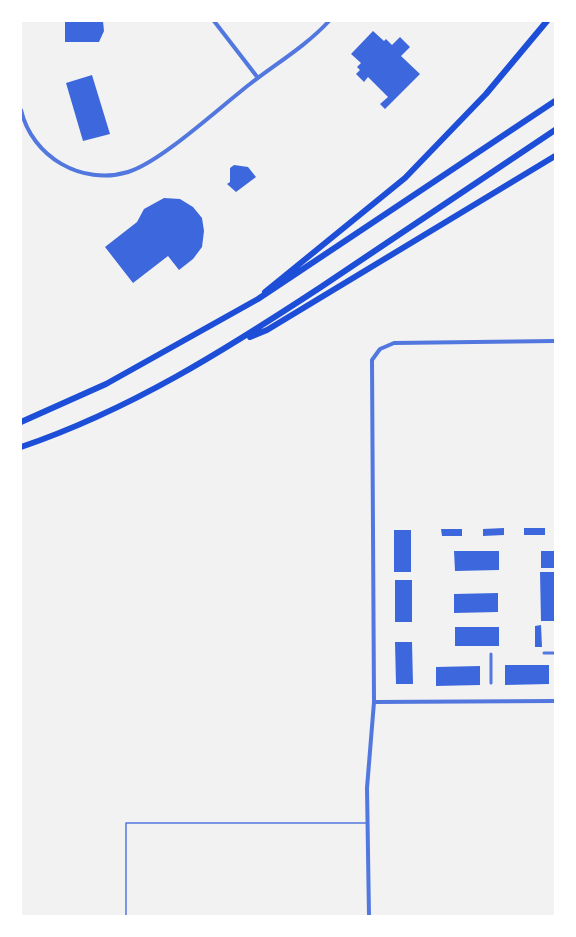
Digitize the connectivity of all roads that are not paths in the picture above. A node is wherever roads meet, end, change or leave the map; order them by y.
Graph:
1 (214, 21) edge
2 (329, 21) edge
3 (547, 21) edge
4 (258, 78) junction
5 (555, 101) edge
6 (21, 111) edge
7 (555, 130) edge
8 (555, 156) edge
9 (258, 299) junction
10 (555, 340) edge
11 (238, 341) junction
12 (21, 422) edge
13 (21, 447) edge
14 (544, 653) dead end
15 (555, 653) edge
16 (490, 654) dead end
17 (491, 682) dead end
18 (555, 701) edge
19 (374, 702) junction
20 (367, 823) junction
21 (126, 916) edge
22 (369, 916) edge

1 - 4 street
2 - 4 street
3 - 9 highway
4 - 6 street
5 - 9 highway
7 - 11 highway
8 - 11 highway
9 - 12 highway
10 - 19 street
11 - 13 highway
14 - 15 street
16 - 17 street
18 - 19 street
19 - 20 street
20 - 21 lane
20 - 22 street

